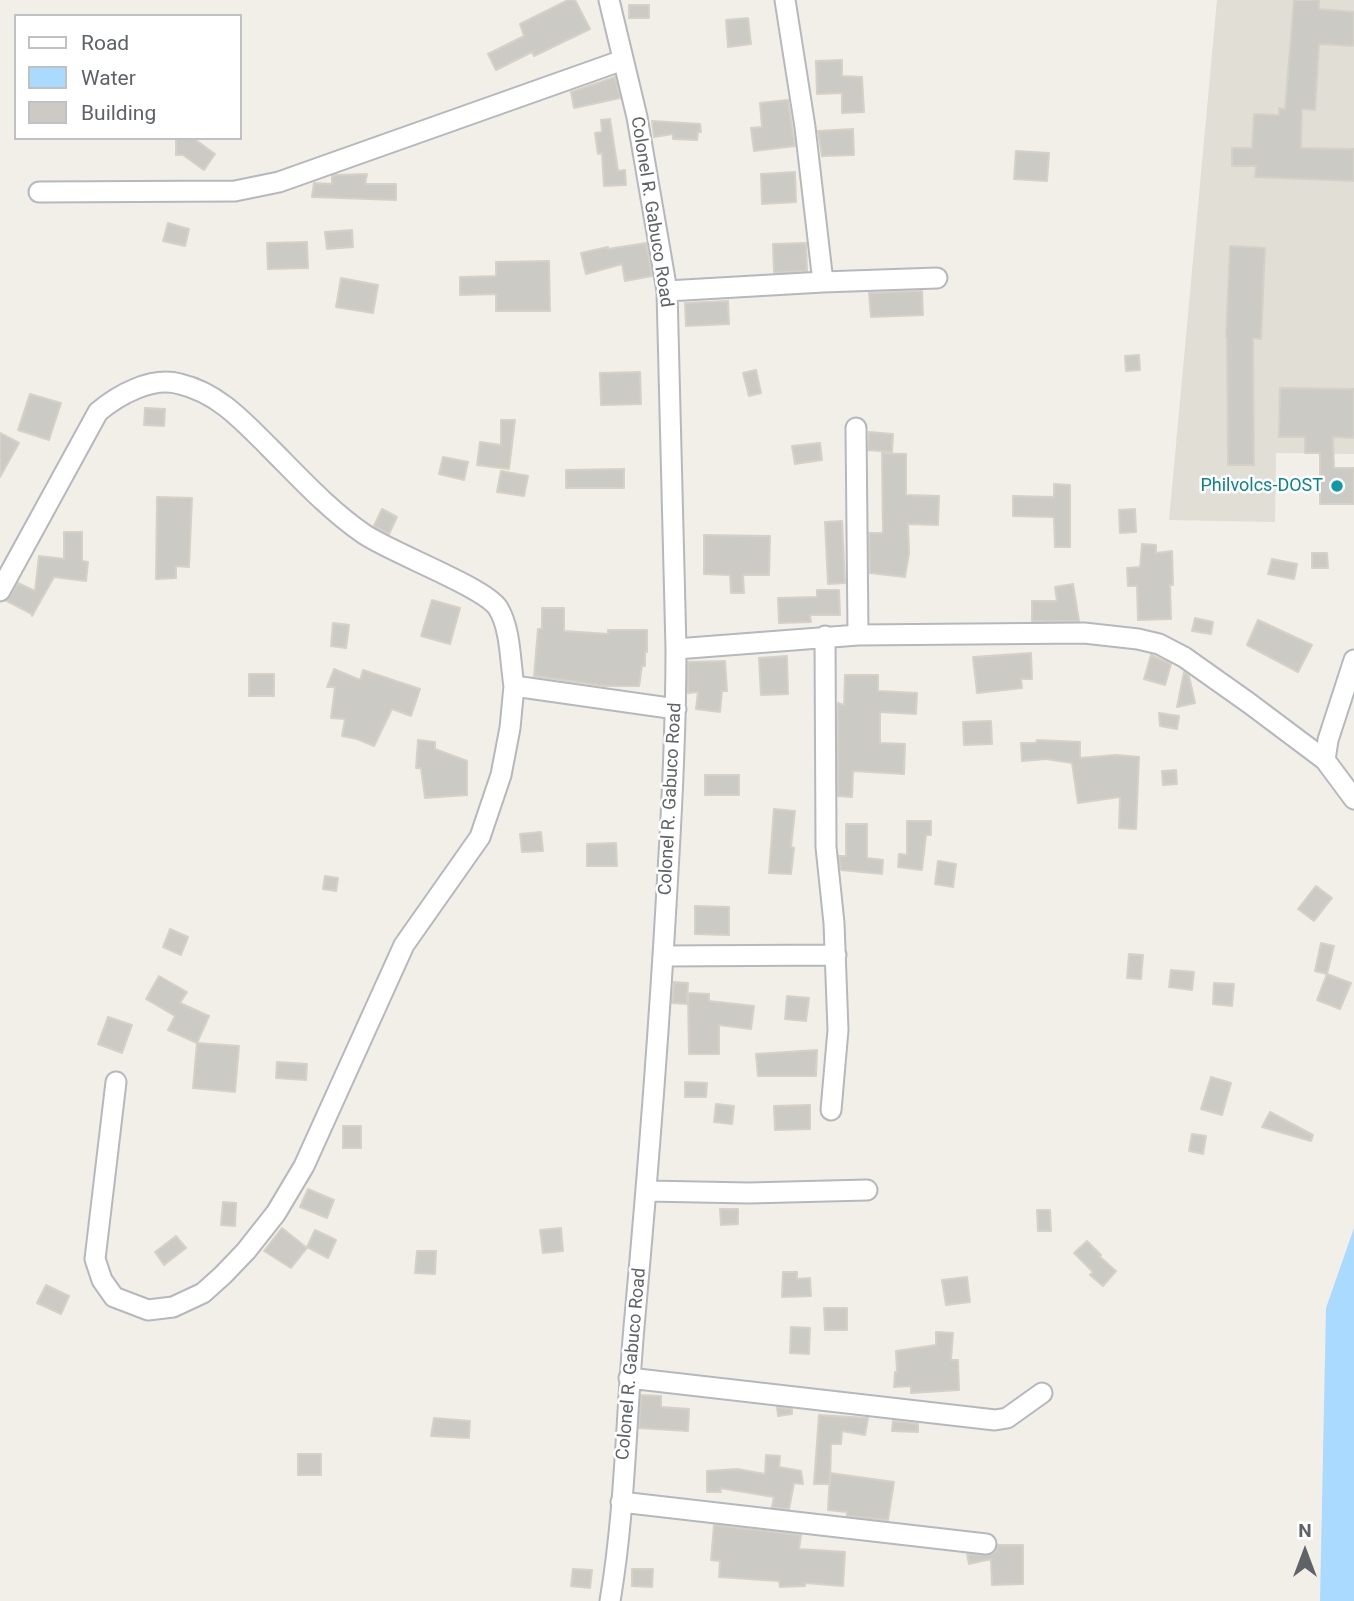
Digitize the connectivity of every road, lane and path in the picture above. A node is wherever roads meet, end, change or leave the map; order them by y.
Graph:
1 (610, 0) edge
2 (785, 0) edge
3 (623, 60) junction
4 (39, 192) dead end
5 (937, 278) dead end
6 (823, 282) junction
7 (667, 291) junction
8 (856, 428) dead end
9 (0, 591) edge
10 (858, 635) junction
11 (825, 636) junction
12 (676, 649) junction
13 (1354, 660) edge
14 (514, 686) junction
15 (676, 709) junction
16 (1325, 760) junction
17 (1354, 799) edge
18 (836, 955) junction
19 (664, 956) junction
20 (116, 1082) dead end
21 (831, 1110) dead end
22 (867, 1190) dead end
23 (647, 1191) junction
24 (629, 1378) junction
25 (1042, 1393) dead end
26 (621, 1502) junction
27 (986, 1544) dead end
28 (610, 1601) edge

1 - 3 street, Colonel R. Gabuco Road
2 - 6 street
3 - 4 street
3 - 7 street, Colonel R. Gabuco Road
5 - 6 street
6 - 7 street
7 - 12 street, Colonel R. Gabuco Road
8 - 10 street
9 - 14 street
10 - 11 street
10 - 16 street
11 - 12 street
11 - 18 street
12 - 15 street, Colonel R. Gabuco Road
13 - 16 street
14 - 15 street
14 - 20 street
15 - 19 street, Colonel R. Gabuco Road
16 - 17 street
18 - 19 street
18 - 21 street
19 - 23 street, Colonel R. Gabuco Road
22 - 23 street
23 - 24 street, Colonel R. Gabuco Road
24 - 25 street
24 - 26 street, Colonel R. Gabuco Road
26 - 27 street
26 - 28 street, Colonel R. Gabuco Road

